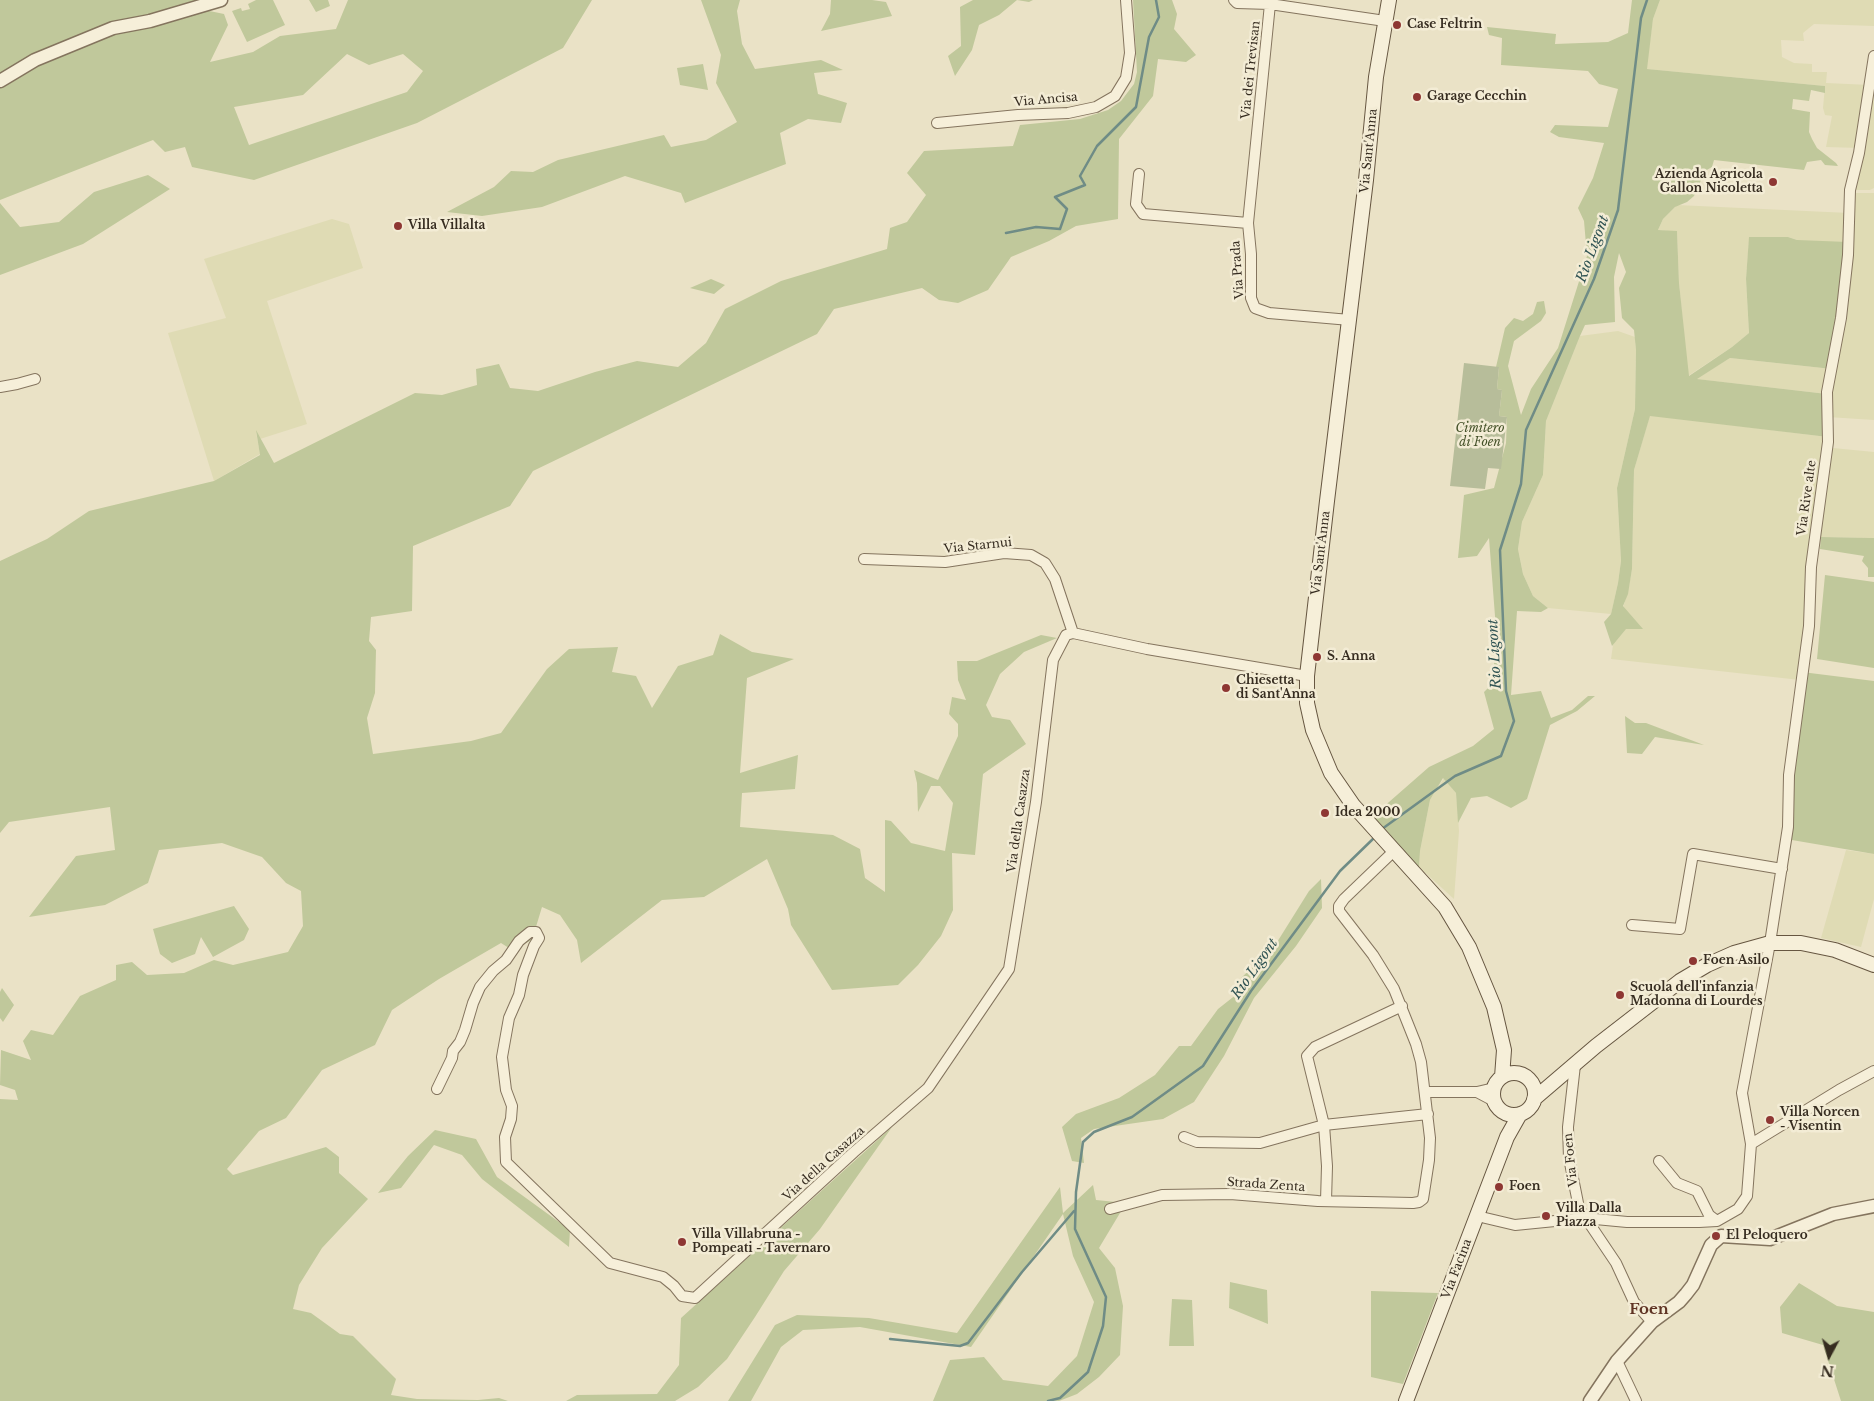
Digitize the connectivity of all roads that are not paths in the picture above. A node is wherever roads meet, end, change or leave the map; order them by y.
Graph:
1 (221, 0) edge
2 (1126, 0) edge
3 (1234, 0) edge
4 (1389, 0) edge
5 (1273, 3) edge
6 (1385, 22) junction
7 (1874, 56) edge
8 (0, 81) edge
9 (937, 123) dead end
10 (1139, 174) dead end
11 (1248, 223) junction
12 (1350, 320) junction
13 (35, 379) dead end
14 (0, 387) edge
15 (864, 558) dead end
16 (1073, 634) junction
17 (1307, 676) junction
18 (1394, 851) junction
19 (1782, 869) junction
20 (1632, 925) dead end
21 (1770, 943) junction
22 (1874, 965) edge
23 (1402, 1006) junction
24 (1504, 1050) junction
25 (1570, 1068) junction
26 (1874, 1072) edge
27 (1524, 1078) junction
28 (1550, 1086) junction
29 (437, 1089) dead end
30 (1497, 1089) junction
31 (1425, 1092) junction
32 (1570, 1096) junction
33 (1534, 1099) junction
34 (1428, 1114) junction
35 (1506, 1114) junction
36 (1520, 1114) junction
37 (1324, 1125) junction
38 (1184, 1137) dead end
39 (1507, 1137) junction
40 (1751, 1144) junction
41 (1659, 1161) dead end
42 (1326, 1201) junction
43 (1874, 1206) edge
44 (1110, 1208) dead end
45 (1477, 1216) junction
46 (1585, 1218) junction
47 (1717, 1220) junction
48 (1721, 1236) junction
49 (1652, 1322) junction
50 (1617, 1361) junction
51 (1406, 1401) edge
52 (1590, 1401) edge
53 (1636, 1401) edge

1 - 8 street
2 - 9 street, Via Ancisa
3 - 5 street
4 - 6 main road, Via Sant'Anna
5 - 6 street
5 - 11 street, Via dei Trevisan
6 - 12 main road, Via Sant'Anna
7 - 19 street, Via Rive alte
10 - 11 street, Via Prada
11 - 12 street, Via Prada
12 - 17 main road, Via Sant'Anna
13 - 14 street
15 - 16 street, Via Starnui
16 - 17 street
16 - 29 street, Via della Casazza
17 - 18 main road, Via Sant'Anna
18 - 23 street
18 - 24 main road, Via Sant'Anna
19 - 20 street
19 - 21 street, Via Rive alte
21 - 22 main road
21 - 25 main road
21 - 40 street, Via Rive alte
23 - 31 street
23 - 37 street
24 - 27 main road, Via Sant'Anna
24 - 30 main road, Via Sant'Anna
25 - 27 main road
25 - 28 main road
25 - 32 street, Via Foen
26 - 40 street
27 - 30 main road
27 - 33 main road
28 - 32 street
28 - 33 main road
30 - 31 street
30 - 35 main road
31 - 34 street
32 - 46 street, Via Foen
33 - 36 main road
34 - 37 street
34 - 42 street, Strada Zenta
35 - 36 main road
35 - 39 main road, Via Facina
36 - 39 main road, Via Facina
37 - 38 street
37 - 42 street
39 - 45 main road, Via Facina
40 - 47 street, Via Rive alte
41 - 47 street
42 - 44 street, Strada Zenta
43 - 48 street
45 - 46 street
45 - 51 main road, Via Facina
46 - 47 street
46 - 49 street, Via Foen
47 - 48 street
48 - 49 street
49 - 50 street
50 - 52 street
50 - 53 street

